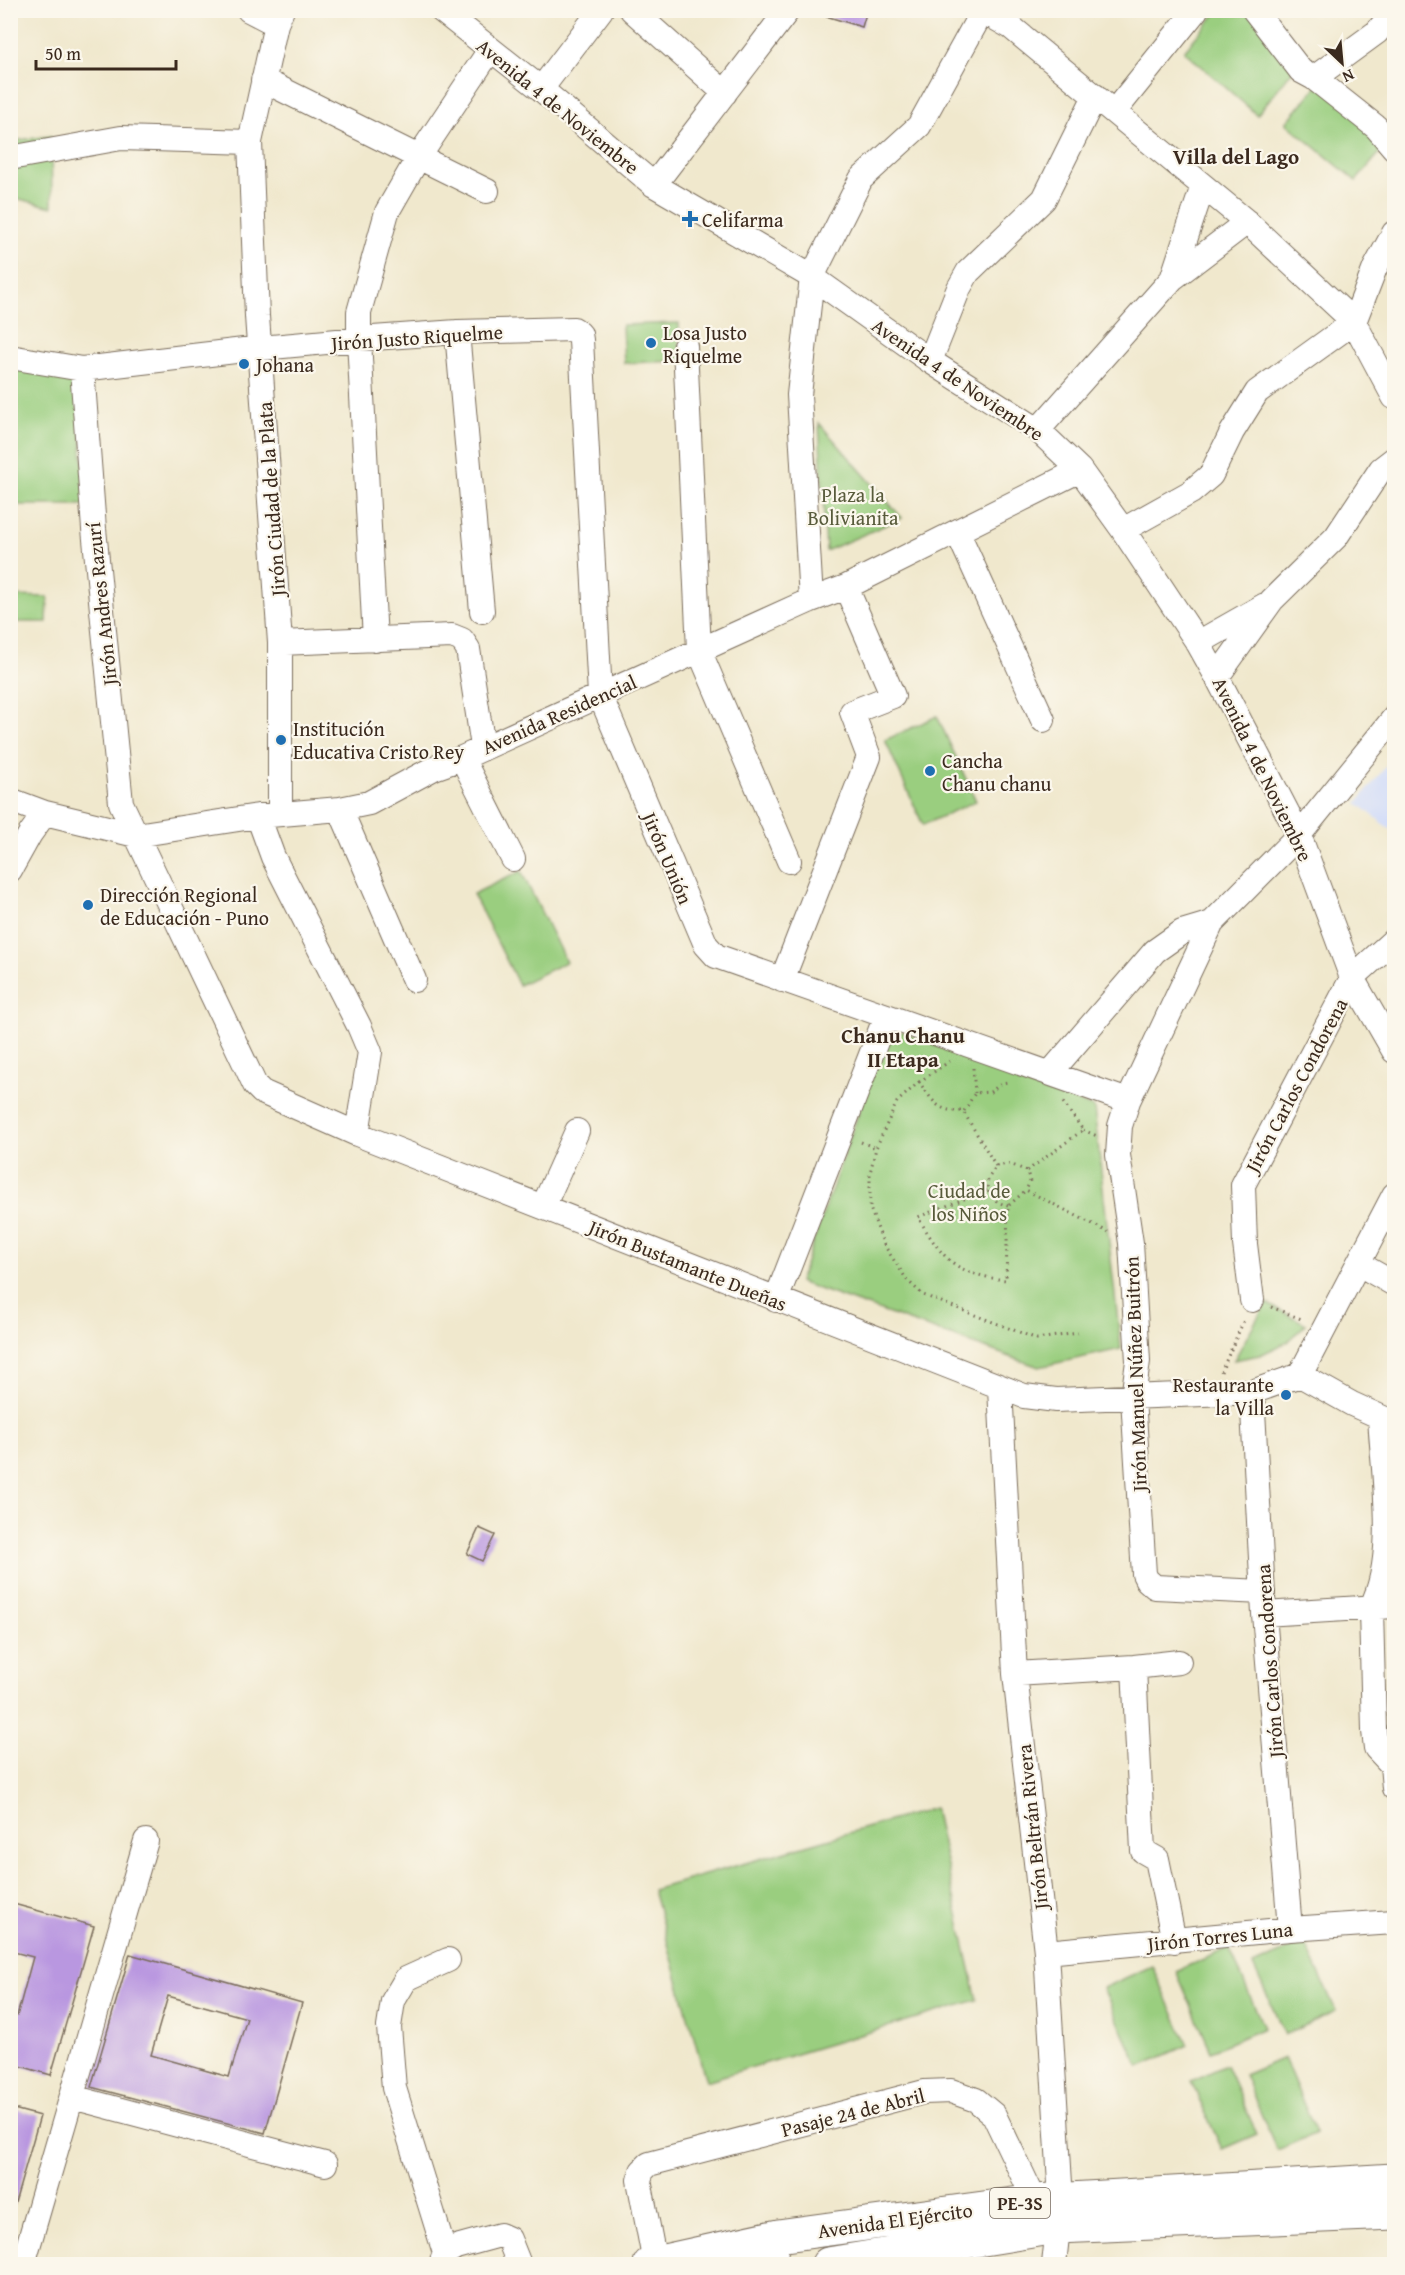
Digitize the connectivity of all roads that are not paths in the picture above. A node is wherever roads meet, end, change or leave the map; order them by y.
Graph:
1 (249, 10) edge
2 (441, 10) edge
3 (601, 10) edge
4 (632, 10) edge
5 (788, 10) edge
6 (1196, 10) edge
7 (1254, 10) edge
8 (982, 11) edge
9 (1395, 11) edge
10 (279, 17) edge
11 (490, 50) junction
12 (1314, 78) junction
13 (263, 81) junction
14 (541, 89) junction
15 (725, 93) junction
16 (1095, 96) junction
17 (1114, 112) junction
18 (250, 142) junction
19 (1395, 148) edge
20 (10, 158) edge
21 (418, 158) junction
22 (654, 185) junction
23 (1203, 186) junction
24 (487, 191) dead end
25 (1247, 222) junction
26 (1395, 233) edge
27 (812, 277) junction
28 (1172, 279) junction
29 (1354, 322) junction
30 (574, 329) joint
31 (457, 332) junction
32 (359, 339) junction
33 (685, 346) dead end
34 (261, 348) junction
35 (10, 357) edge
36 (930, 361) junction
37 (82, 369) junction
38 (1395, 397) edge
39 (1038, 430) junction
40 (1395, 459) edge
41 (1080, 470) junction
42 (1123, 530) junction
43 (958, 533) junction
44 (846, 587) junction
45 (811, 600) junction
46 (1272, 600) junction
47 (482, 611) dead end
48 (375, 640) junction
49 (280, 643) junction
50 (1198, 643) junction
51 (699, 650) junction
52 (1217, 677) junction
53 (600, 695) junction
54 (1395, 718) edge
55 (1043, 720) dead end
56 (473, 752) junction
57 (10, 800) edge
58 (340, 808) junction
59 (45, 813) junction
60 (269, 814) junction
61 (136, 835) junction
62 (1299, 835) junction
63 (513, 859) dead end
64 (789, 861) dead end
65 (10, 870) edge
66 (1212, 923) junction
67 (1395, 940) edge
68 (1352, 978) junction
69 (414, 980) dead end
70 (782, 980) junction
71 (886, 1016) junction
72 (1395, 1052) edge
73 (1051, 1072) junction
74 (1128, 1101) junction
75 (577, 1131) dead end
76 (357, 1134) junction
77 (1395, 1195) edge
78 (543, 1207) junction
79 (1359, 1264) junction
80 (1395, 1284) edge
81 (776, 1300) junction
82 (1252, 1300) road end
83 (1300, 1375) junction
84 (1000, 1388) junction
85 (1252, 1392) junction
86 (1133, 1398) junction
87 (1387, 1420) edge
88 (1264, 1603) junction
89 (1383, 1607) edge
90 (1179, 1662) dead end
91 (1134, 1667) junction
92 (1015, 1674) junction
93 (1395, 1788) edge
94 (146, 1841) dead end
95 (1395, 1922) edge
96 (1290, 1929) junction
97 (1174, 1941) junction
98 (1046, 1952) junction
99 (448, 1960) dead end
100 (72, 2097) junction
101 (325, 2164) dead end
102 (1395, 2180) edge
103 (1051, 2210) junction
104 (1395, 2213) edge
105 (776, 2250) edge
106 (443, 2259) edge
107 (652, 2264) edge
108 (23, 2265) edge
109 (519, 2265) edge
110 (828, 2265) edge
111 (1054, 2265) edge

1 - 10 street
2 - 11 street, Avenida 4 de Noviembre
3 - 14 street
4 - 15 street
5 - 15 street
6 - 17 street
7 - 12 street
8 - 16 street
8 - 27 street
9 - 12 street
10 - 13 street, Jirón Ciudad de la Plata
11 - 14 street, Avenida 4 de Noviembre
11 - 21 street
12 - 19 street
13 - 18 street, Jirón Ciudad de la Plata
13 - 21 street
14 - 22 street, Avenida 4 de Noviembre
15 - 22 street
16 - 17 street
16 - 36 street
17 - 23 street
18 - 20 street
18 - 34 street, Jirón Ciudad de la Plata
21 - 24 street
21 - 32 street
22 - 27 street, Avenida 4 de Noviembre
23 - 25 street
23 - 28 street
25 - 28 street
25 - 29 street
26 - 29 street
27 - 36 street, Avenida 4 de Noviembre
27 - 45 street
28 - 39 street
29 - 38 street
29 - 42 street
30 - 31 street, Jirón Justo Riquelme
30 - 53 street, Jirón Unión
31 - 32 street, Jirón Justo Riquelme
31 - 47 street
32 - 34 street, Jirón Justo Riquelme
32 - 48 street
33 - 51 street
34 - 37 street, Jirón Justo Riquelme
34 - 49 street, Jirón Ciudad de la Plata
35 - 37 street, Jirón Justo Riquelme
36 - 39 street, Avenida 4 de Noviembre
37 - 61 street, Jirón Andres Razurí
39 - 41 street, Avenida 4 de Noviembre
40 - 46 street
41 - 42 street, Avenida 4 de Noviembre
41 - 43 street, Avenida Residencial
42 - 50 street, Avenida 4 de Noviembre
43 - 44 street, Avenida Residencial
43 - 55 street
44 - 45 street, Avenida Residencial
44 - 70 street
45 - 51 street, Avenida Residencial
46 - 50 street
46 - 52 street
48 - 49 street
48 - 56 street
49 - 60 street, Jirón Ciudad de la Plata
50 - 52 street, Avenida 4 de Noviembre
51 - 53 street, Avenida Residencial
51 - 64 street
52 - 62 street, Avenida 4 de Noviembre
53 - 56 street, Avenida Residencial
53 - 70 street, Jirón Unión
54 - 62 street, Jirón Manuel Núñez Buitrón
56 - 58 street, Avenida Residencial
56 - 63 street
57 - 59 street, Avenida Residencial
58 - 60 street, Avenida Residencial
58 - 69 street
59 - 61 street, Avenida Residencial
59 - 65 street
60 - 61 street, Avenida Residencial
60 - 76 street
61 - 76 street, Jirón Bustamante Dueñas
62 - 66 street, Jirón Manuel Núñez Buitrón
62 - 68 street, Avenida 4 de Noviembre
66 - 73 street
66 - 74 street, Jirón Manuel Núñez Buitrón
67 - 68 street
68 - 72 street, Avenida 4 de Noviembre
68 - 82 street, Jirón Carlos Condorena
70 - 71 street, Jirón Unión
71 - 73 street, Jirón Unión
71 - 81 street
73 - 74 street, Jirón Unión
74 - 86 street, Jirón Manuel Núñez Buitrón
75 - 78 street
76 - 78 street, Jirón Bustamante Dueñas
77 - 79 street
78 - 81 street, Jirón Bustamante Dueñas
79 - 80 street
79 - 83 street
81 - 84 street, Jirón Bustamante Dueñas
83 - 85 street, Jirón Bustamante Dueñas
83 - 87 street
84 - 86 street, Jirón Bustamante Dueñas
84 - 92 street, Jirón Beltrán Rivera
85 - 86 street, Jirón Bustamante Dueñas
85 - 88 street, Jirón Carlos Condorena
86 - 88 street, Jirón Manuel Núñez Buitrón
87 - 89 street
88 - 89 street
88 - 96 street, Jirón Carlos Condorena
89 - 93 street
90 - 91 street
91 - 92 street
91 - 97 street
92 - 98 street, Jirón Beltrán Rivera
94 - 100 street
95 - 96 street, Jirón Torres Luna
96 - 97 street, Jirón Torres Luna
97 - 98 street, Jirón Torres Luna
98 - 103 street, Jirón Beltrán Rivera
99 - 106 street
100 - 101 street
100 - 108 street
102 - 103 highway, Avenida El Ejército / PE-3S
103 - 104 highway, Avenida El Ejército / PE-3S
103 - 105 highway, Avenida El Ejército / PE-3S
103 - 107 street, Pasaje 24 de Abril
103 - 110 highway, Avenida El Ejército / PE-3S
103 - 111 street, Jirón Beltrán Rivera
105 - 107 highway, Avenida El Ejército / PE-3S
106 - 109 street

